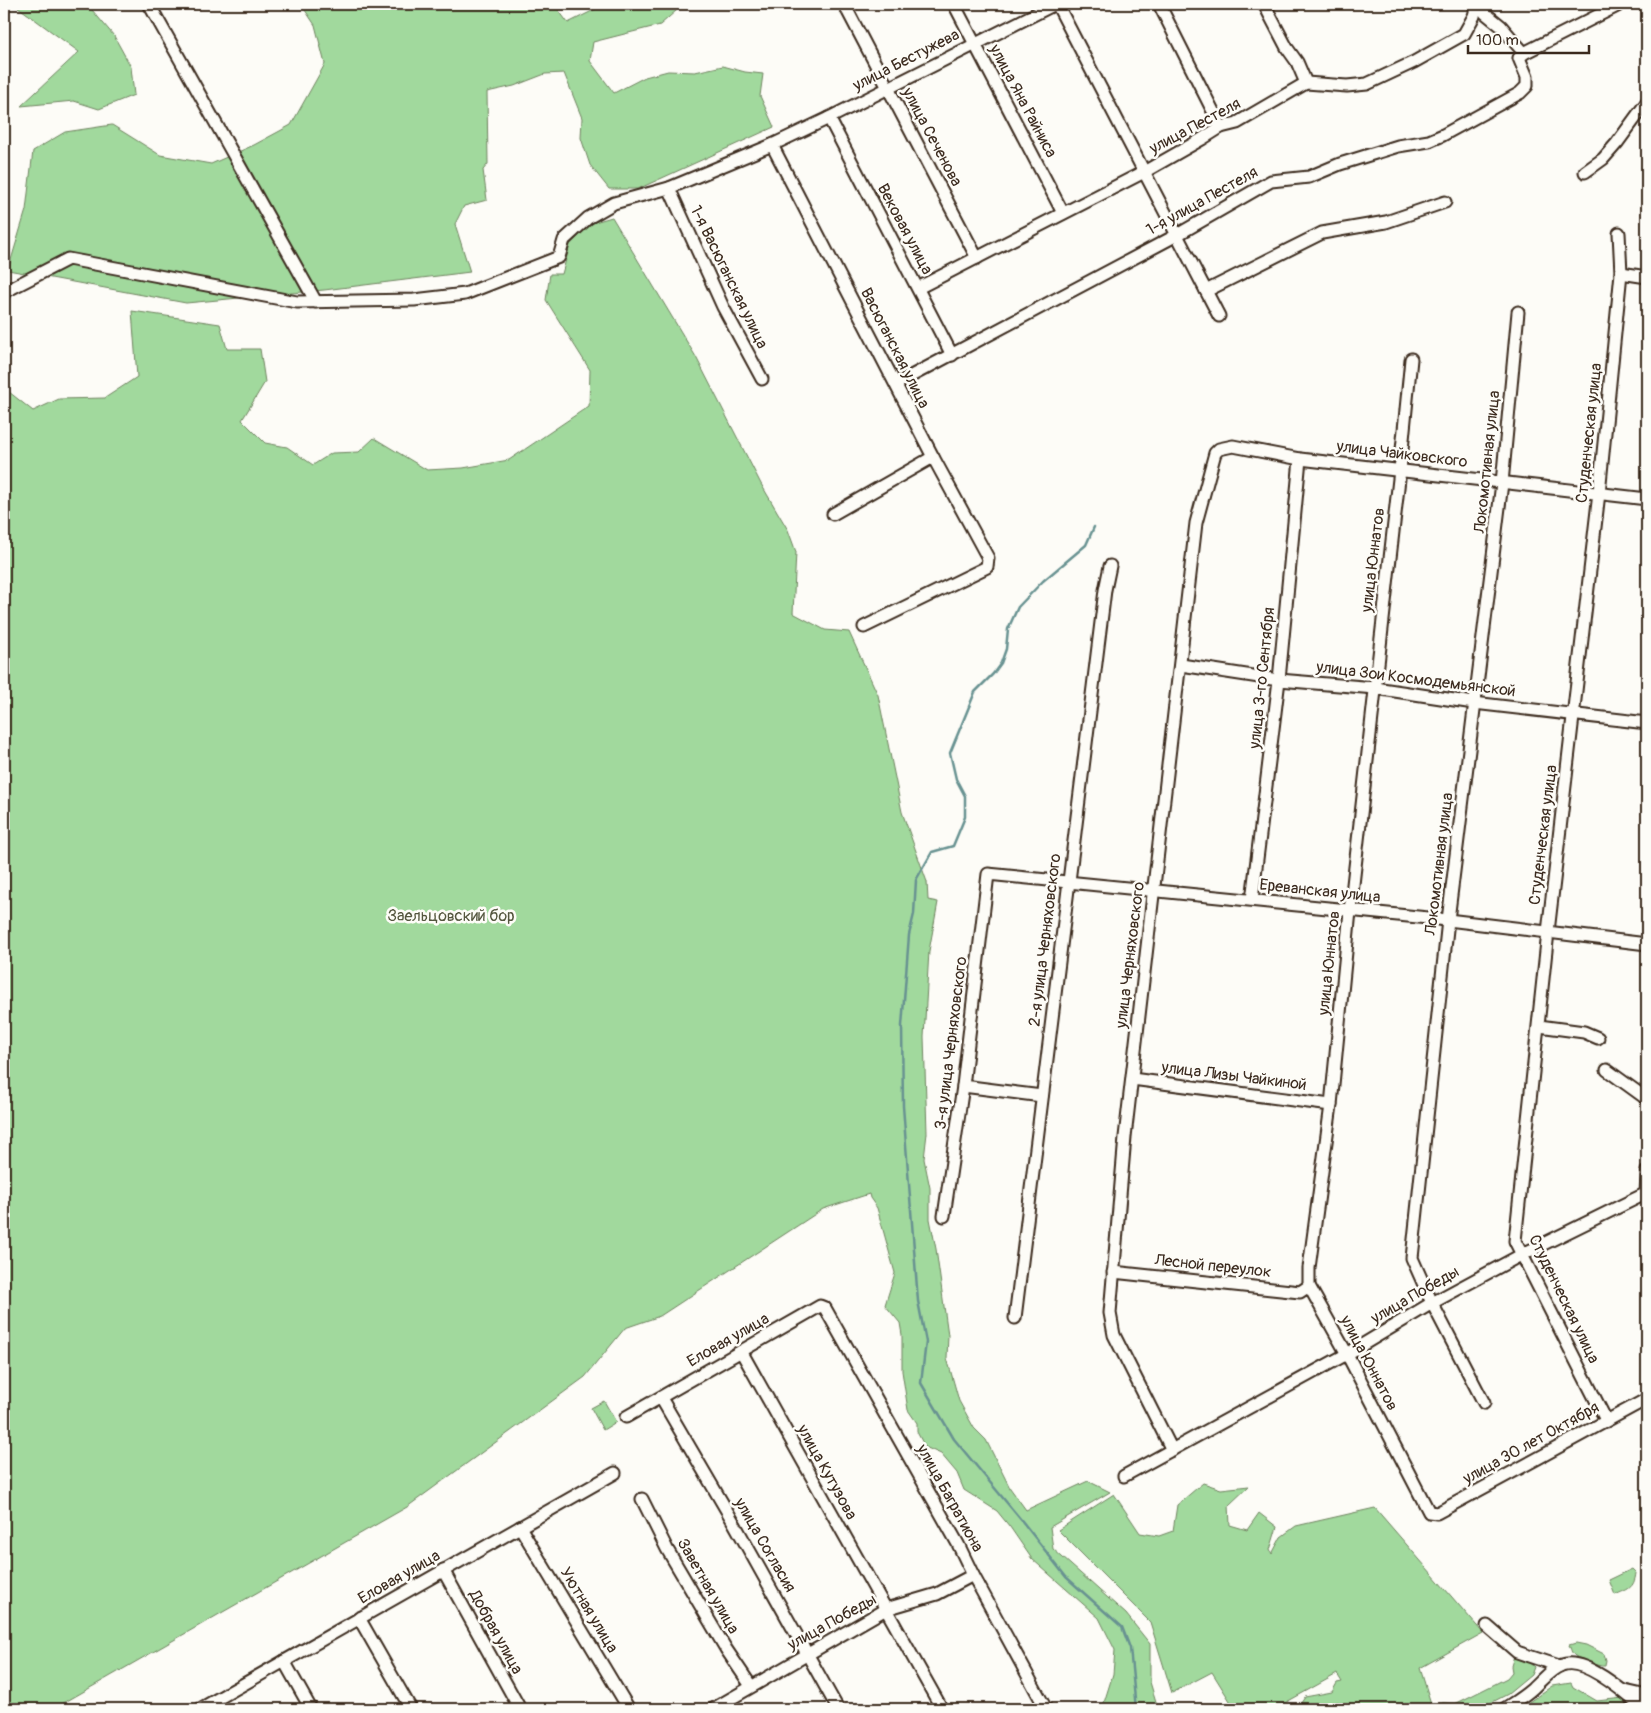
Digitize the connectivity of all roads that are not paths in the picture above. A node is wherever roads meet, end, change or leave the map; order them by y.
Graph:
1 (149, 4) edge
2 (844, 4) edge
3 (954, 4) edge
4 (1056, 4) edge
5 (1158, 4) edge
6 (1264, 4) edge
7 (1476, 4) edge
8 (1482, 4) edge
9 (1621, 4) edge
10 (975, 44) junction
11 (1524, 53) junction
12 (1306, 83) junction
13 (888, 88) junction
14 (1647, 102) edge
15 (829, 118) junction
16 (1221, 127) junction
17 (772, 145) junction
18 (1144, 172) junction
19 (1585, 172) dead end
20 (669, 188) junction
21 (1445, 202) dead end
22 (1063, 213) junction
23 (1619, 233) dead end
24 (1177, 235) junction
25 (977, 258) junction
26 (1621, 274) junction
27 (1647, 276) edge
28 (918, 288) junction
29 (1206, 291) junction
30 (4, 292) edge
31 (316, 302) junction
32 (1518, 312) dead end
33 (1219, 316) dead end
34 (952, 355) junction
35 (1411, 359) dead end
36 (762, 379) dead end
37 (896, 384) junction
38 (1215, 453) joint
39 (933, 457) junction
40 (1300, 459) junction
41 (1400, 470) junction
42 (1502, 483) junction
43 (1599, 493) junction
44 (1647, 499) edge
45 (833, 514) dead end
46 (1110, 566) dead end
47 (864, 627) dead end
48 (1181, 665) junction
49 (1279, 680) junction
50 (1375, 688) junction
51 (1474, 703) junction
52 (1574, 714) junction
53 (1647, 723) edge
54 (988, 874) joint
55 (1068, 881) junction
56 (1154, 891) junction
57 (1252, 900) junction
58 (1350, 911) junction
59 (1448, 920) junction
60 (1548, 932) junction
61 (1647, 944) edge
62 (1539, 1026) junction
63 (1598, 1038) dead end
64 (1606, 1070) dead end
65 (1132, 1079) junction
66 (963, 1086) junction
67 (1042, 1096) junction
68 (1647, 1099) edge
69 (1331, 1105) junction
70 (1647, 1171) edge
71 (1647, 1194) edge
72 (944, 1216) dead end
73 (1521, 1255) junction
74 (1113, 1272) junction
75 (1308, 1286) junction
76 (1432, 1303) junction
77 (820, 1306) joint
78 (1015, 1318) dead end
79 (741, 1351) junction
80 (1347, 1354) junction
81 (661, 1398) junction
82 (1647, 1399) edge
83 (1484, 1403) dead end
84 (626, 1417) dead end
85 (1606, 1420) junction
86 (1172, 1450) junction
87 (615, 1473) dead end
88 (1124, 1476) dead end
89 (642, 1499) dead end
90 (1430, 1512) joint
91 (520, 1527) junction
92 (443, 1570) junction
93 (973, 1574) junction
94 (886, 1609) junction
95 (359, 1618) junction
96 (1486, 1626) dead end
97 (808, 1654) junction
98 (284, 1661) junction
99 (1559, 1666) junction
100 (751, 1686) junction
101 (1623, 1690) junction
102 (1647, 1696) edge
103 (203, 1709) edge
104 (311, 1709) edge
105 (411, 1709) edge
106 (520, 1709) edge
107 (630, 1709) edge
108 (712, 1709) edge
109 (838, 1709) edge
110 (942, 1709) edge
111 (1046, 1709) edge
112 (1504, 1709) edge
113 (1644, 1709) edge

1 - 31 street
2 - 13 street, улица Сеченова
3 - 10 street, улица Яна Райниса
4 - 10 street, улица Бестужева
4 - 18 street
5 - 16 street
6 - 12 street
7 - 12 street
8 - 11 street
9 - 11 street
10 - 13 street, улица Бестужева
10 - 22 street, улица Яна Райниса
11 - 24 street, 1-я улица Пестеля
12 - 16 street, улица Пестеля
13 - 15 street, улица Бестужева
13 - 25 street, улица Сеченова
14 - 19 street
15 - 17 street, улица Бестужева
15 - 28 street, Вековая улица
16 - 18 street, улица Пестеля
17 - 20 street, улица Бестужева
17 - 37 street, Васюганская улица
18 - 22 street, улица Пестеля
18 - 24 street
20 - 31 street, улица Бестужева
20 - 36 street, 1-я Васюганская улица
21 - 29 street
22 - 25 street, улица Пестеля
23 - 26 street, Студенческая улица
24 - 29 street
24 - 34 street, 1-я улица Пестеля
25 - 28 street, улица Пестеля
26 - 27 street
26 - 43 street, Студенческая улица
28 - 34 street, Вековая улица
29 - 33 street
30 - 31 street
32 - 42 street, Локомотивная улица
34 - 37 street, 1-я улица Пестеля
35 - 41 street, улица Юннатов
37 - 39 street, Васюганская улица
38 - 40 street, улица Чайковского
38 - 48 street, улица Черняховского
39 - 45 street
39 - 47 street, Васюганская улица
40 - 41 street, улица Чайковского
40 - 49 street, улица 3-го Сентября
41 - 42 street, улица Чайковского
41 - 50 street, улица Юннатов
42 - 43 street, улица Чайковского
42 - 51 street, Локомотивная улица
43 - 44 street, улица Чайковского
43 - 52 street, Студенческая улица
46 - 55 street, 2-я улица Черняховского
48 - 49 street, улица Зои Космодемьянской
48 - 56 street, улица Черняховского
49 - 50 street, улица Зои Космодемьянской
49 - 57 street, улица 3-го Сентября
50 - 51 street, улица Зои Космодемьянской
50 - 58 street, улица Юннатов
51 - 52 street, улица Зои Космодемьянской
51 - 59 street, Локомотивная улица
52 - 53 street, улица Зои Космодемьянской
52 - 60 street, Студенческая улица
54 - 55 street, Ереванская улица
54 - 66 street, 3-я улица Черняховского
55 - 56 street, Ереванская улица
55 - 67 street, 2-я улица Черняховского
56 - 57 street, Ереванская улица
56 - 65 street, улица Черняховского
57 - 58 street, Ереванская улица
58 - 59 street, Ереванская улица
58 - 69 street, улица Юннатов
59 - 60 street, Ереванская улица
59 - 76 street, Локомотивная улица
60 - 61 street, Ереванская улица
60 - 62 street, Студенческая улица
62 - 63 street
62 - 73 street, Студенческая улица
64 - 68 street
65 - 69 street, улица Лизы Чайкиной
65 - 74 street, улица Черняховского
66 - 67 street
66 - 72 street, 3-я улица Черняховского
67 - 78 street, 2-я улица Черняховского
69 - 75 street, улица Юннатов
70 - 71 street
71 - 73 street, улица Победы
73 - 76 street, улица Победы
73 - 85 street, Студенческая улица
74 - 75 street, Лесной переулок
74 - 86 street, улица Черняховского
75 - 80 street, улица Юннатов
76 - 80 street, улица Победы
76 - 83 street, Локомотивная улица
77 - 79 street, Еловая улица
77 - 93 street, улица Багратиона
79 - 81 street, Еловая улица
79 - 94 street, улица Кутузова
80 - 86 street, улица Победы
80 - 90 street, улица Юннатов
81 - 84 street, Еловая улица
81 - 97 street, улица Согласия
82 - 85 street, улица 30 лет Октября
85 - 90 street, улица 30 лет Октября
86 - 88 street, улица Победы
87 - 91 street, Еловая улица
89 - 100 street, Заветная улица
91 - 92 street, Еловая улица
91 - 107 street, Уютная улица
92 - 95 street, Еловая улица
92 - 106 street, Добрая улица
93 - 94 street, улица Победы
93 - 111 street, улица Багратиона
94 - 97 street, улица Победы
94 - 110 street, улица Кутузова
95 - 98 street, Еловая улица
95 - 105 street
96 - 99 street
97 - 100 street, улица Победы
97 - 109 street, улица Согласия
98 - 103 street, Еловая улица
98 - 104 street
99 - 101 street
99 - 112 street
100 - 108 street, улица Победы
101 - 102 street
101 - 113 street

